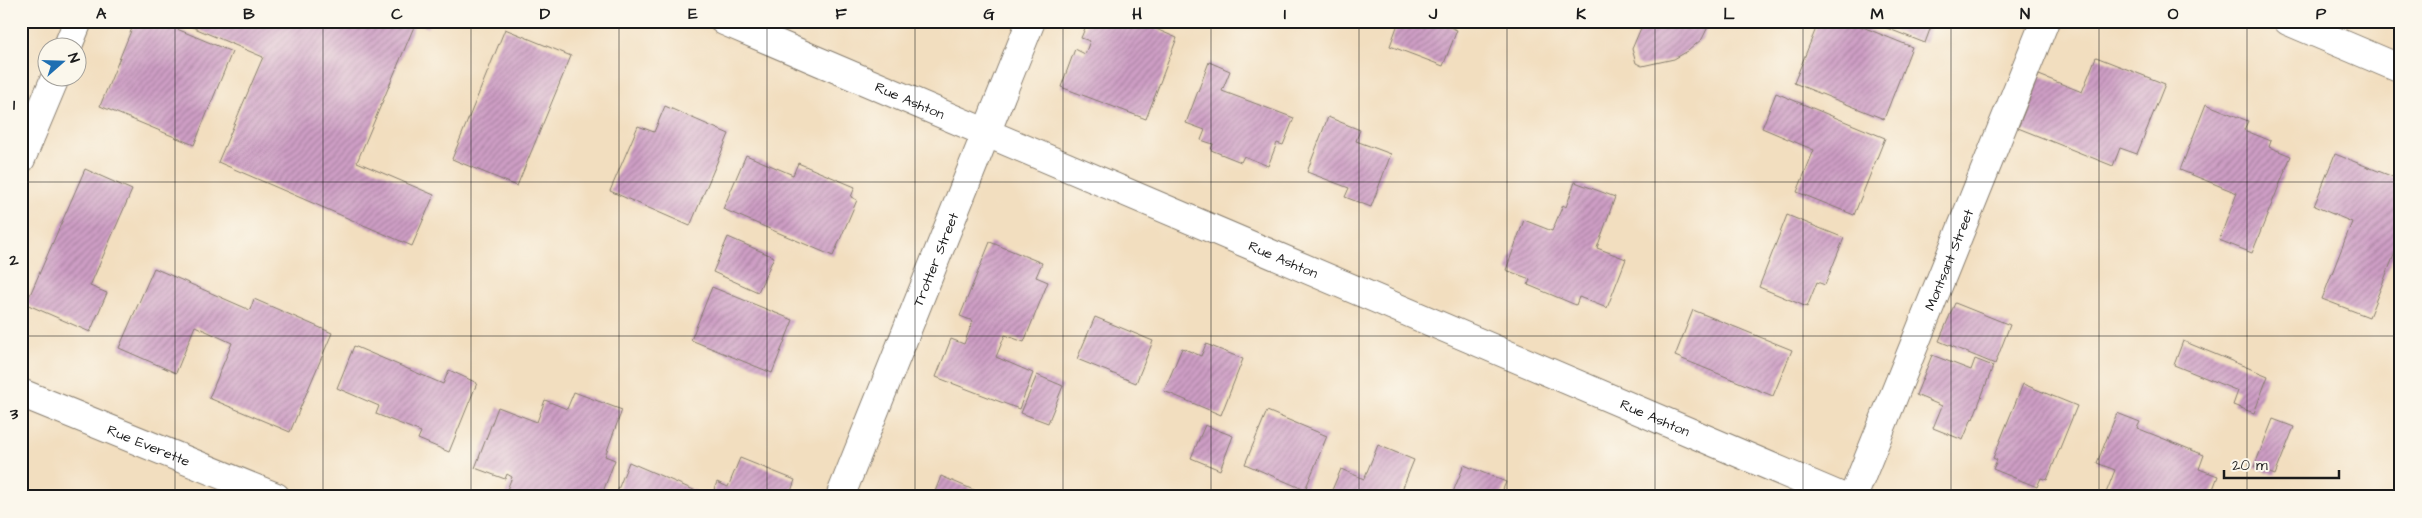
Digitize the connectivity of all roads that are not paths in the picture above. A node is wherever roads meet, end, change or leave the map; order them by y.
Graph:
1 (78, 21) edge
2 (724, 21) edge
3 (1031, 21) edge
4 (2045, 21) edge
5 (2288, 21) edge
6 (72, 38) edge
7 (2401, 69) edge
8 (51, 88) edge
9 (985, 133) junction
10 (21, 159) edge
11 (21, 393) edge
12 (276, 497) edge
13 (840, 497) edge
14 (1842, 497) edge
15 (1853, 497) edge

1 - 6 street
2 - 9 street, Rue Ashton
3 - 9 street, Trotter Street
4 - 15 street, Montsant Street
5 - 7 street
8 - 10 street
9 - 13 street, Trotter Street
9 - 14 street, Rue Ashton
11 - 12 street, Rue Everette

